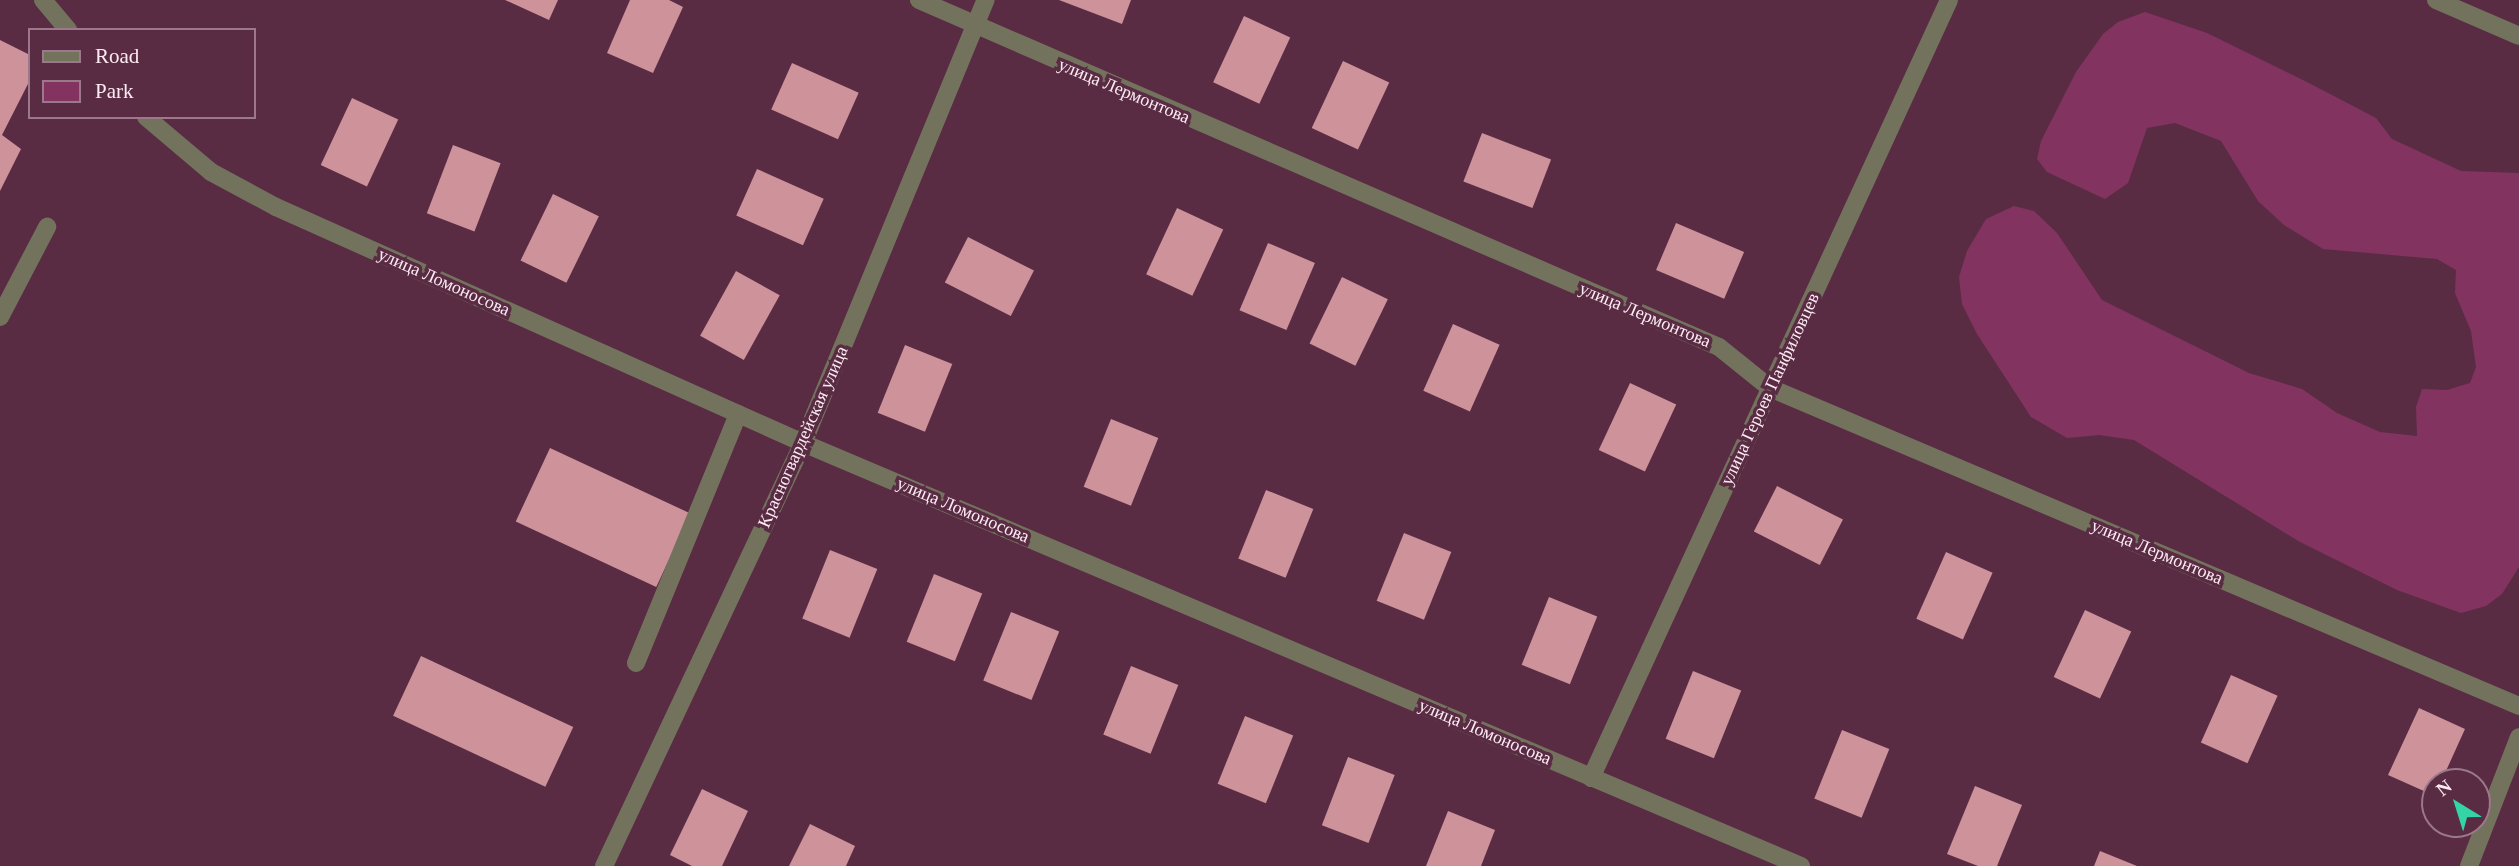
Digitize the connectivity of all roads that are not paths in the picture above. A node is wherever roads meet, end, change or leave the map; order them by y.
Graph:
1 (43, 0) edge
2 (919, 0) edge
3 (986, 0) edge
4 (1949, 0) edge
5 (2436, 0) edge
6 (976, 27) junction
7 (66, 28) edge
8 (2519, 36) edge
9 (148, 119) edge
10 (47, 228) dead end
11 (0, 317) edge
12 (1770, 388) junction
13 (738, 414) junction
14 (803, 443) junction
15 (636, 663) dead end
16 (2519, 706) edge
17 (2519, 737) edge
18 (1591, 778) junction
19 (604, 866) edge
20 (1801, 866) edge
21 (2469, 866) edge

1 - 7 street
2 - 6 street, улица Лермонтова
3 - 6 street, Красногвардейская улица
4 - 12 street, улица Героев Панфиловцев
5 - 8 street
6 - 12 street, улица Лермонтова
6 - 14 street, Красногвардейская улица
9 - 13 street, улица Ломоносова
10 - 11 street
12 - 16 street, улица Лермонтова
12 - 18 street, улица Героев Панфиловцев
13 - 14 street, улица Ломоносова
13 - 15 street
14 - 18 street, улица Ломоносова
14 - 19 street, Красногвардейская улица
17 - 21 street
18 - 20 street, улица Ломоносова

